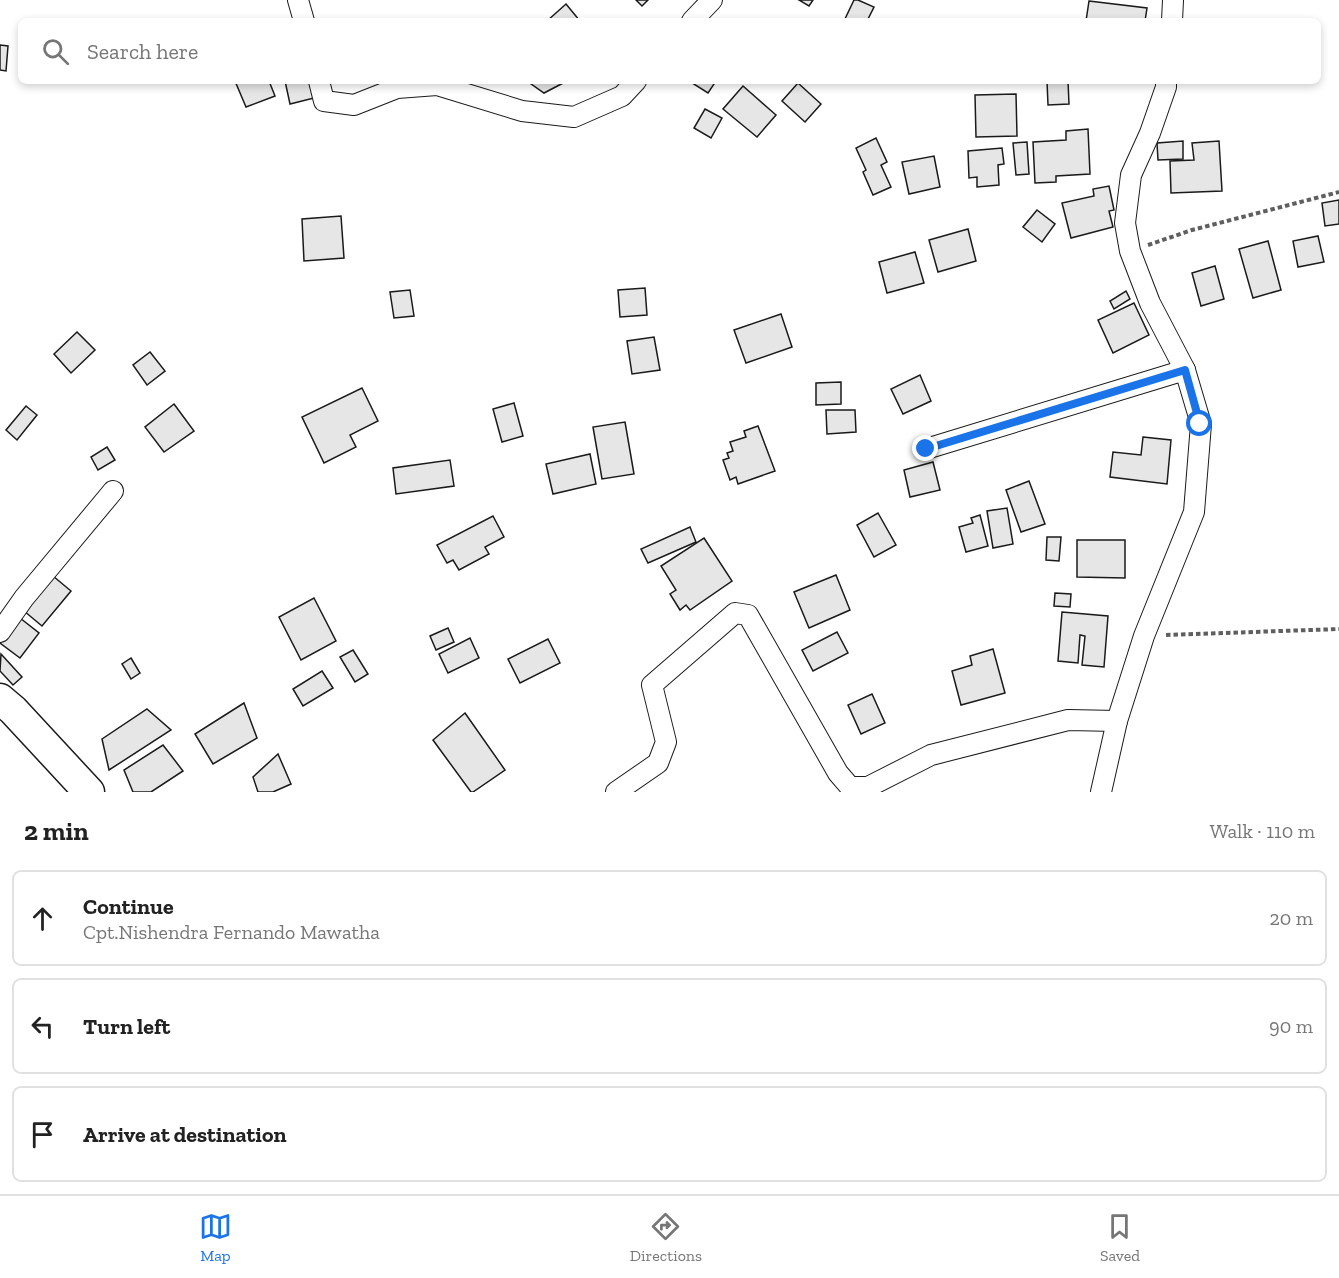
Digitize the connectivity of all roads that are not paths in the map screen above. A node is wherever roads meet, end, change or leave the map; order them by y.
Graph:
1 (298, 0) edge
2 (712, 0) edge
3 (1173, 0) edge
4 (302, 18) edge
5 (695, 18) edge
6 (1172, 18) edge
7 (320, 84) edge
8 (633, 84) edge
9 (1165, 84) edge
10 (1185, 370) junction
11 (926, 449) dead end
12 (113, 491) dead end
13 (0, 632) edge
14 (0, 699) edge
15 (1117, 721) junction
16 (88, 792) edge
17 (616, 792) edge
18 (1101, 792) edge

1 - 4 street
2 - 5 street
3 - 6 street
7 - 8 street
9 - 10 street
10 - 11 street
10 - 15 street
12 - 13 street
14 - 16 main road
15 - 17 street
15 - 18 street

